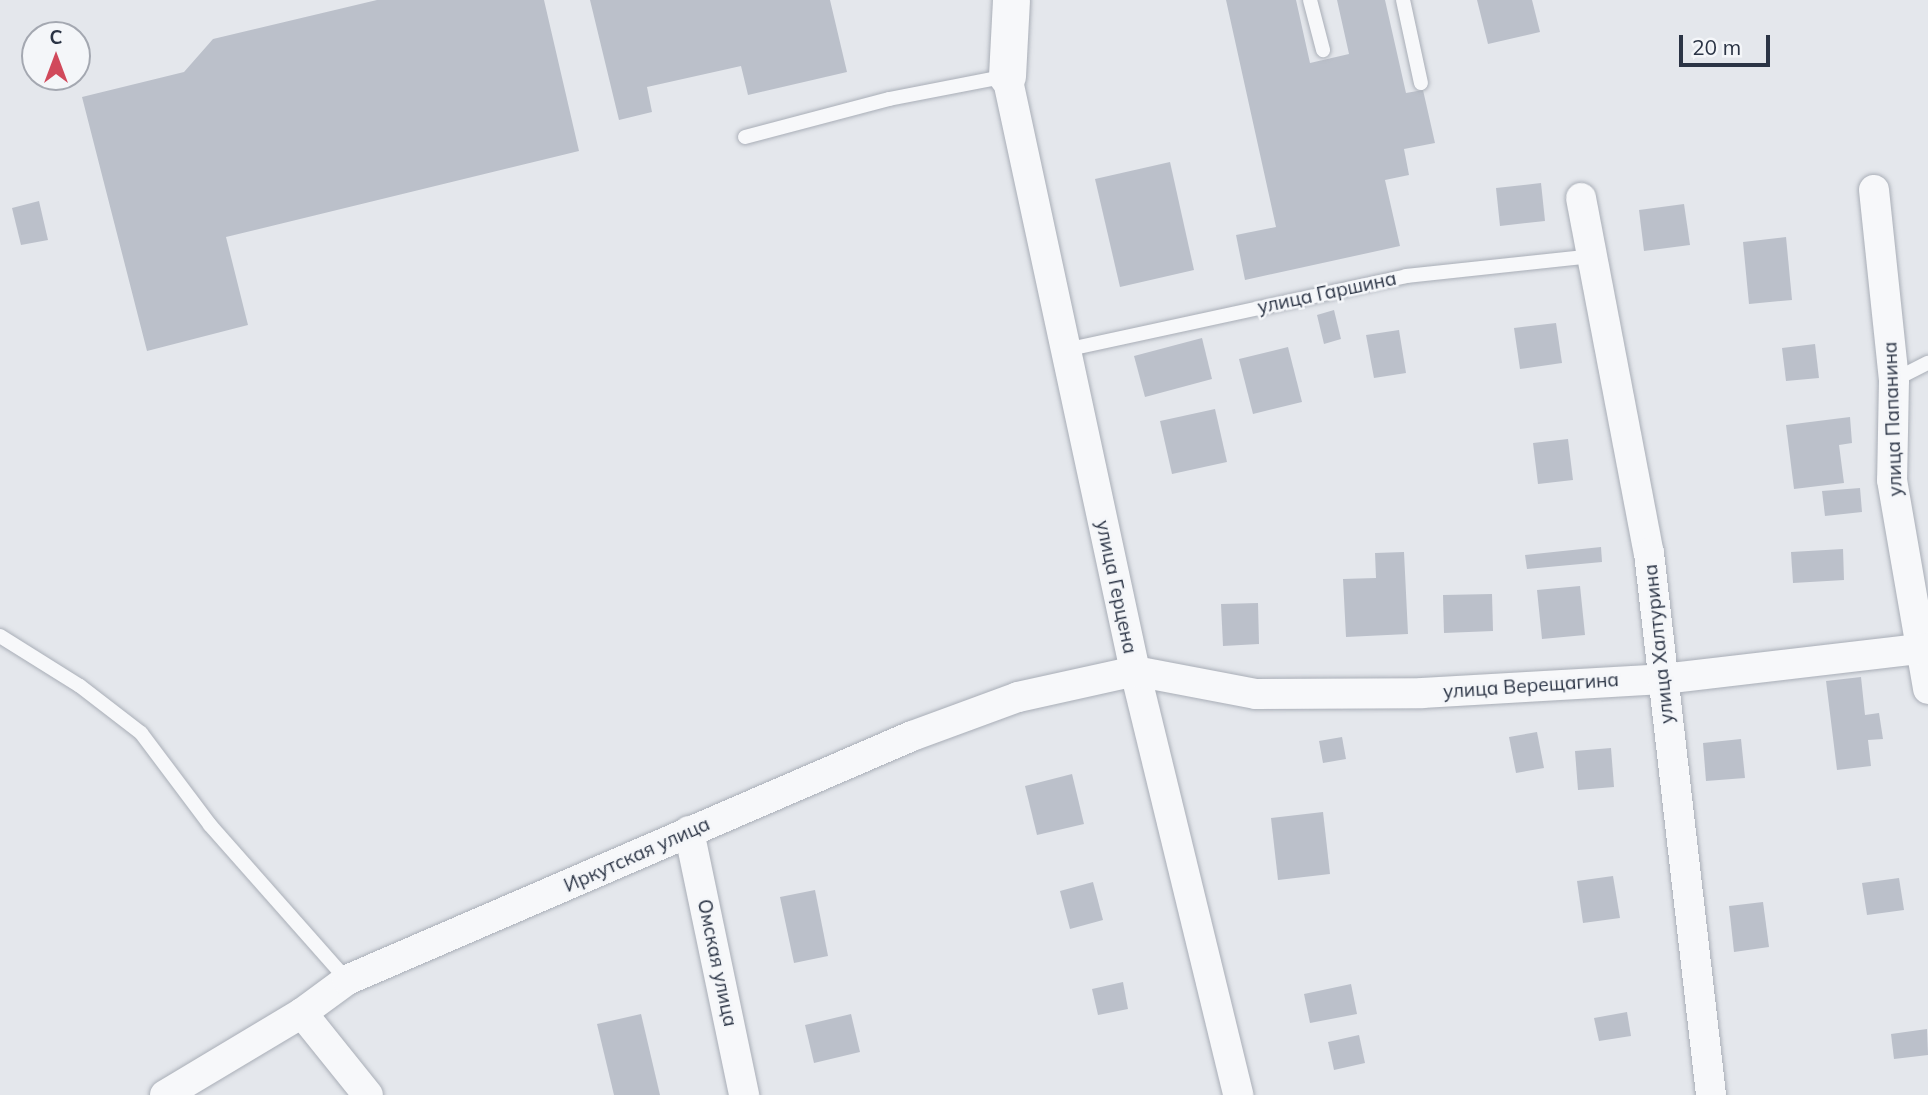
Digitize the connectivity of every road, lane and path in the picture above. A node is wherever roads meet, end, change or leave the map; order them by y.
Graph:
1 (1011, 0) edge
2 (1310, 0) edge
3 (1403, 0) edge
4 (1323, 50) dead end
5 (1007, 76) junction
6 (1421, 83) dead end
7 (745, 137) dead end
8 (1874, 190) dead end
9 (1581, 198) dead end
10 (1592, 256) junction
11 (1065, 350) junction
12 (1928, 363) edge
13 (1894, 380) junction
14 (0, 636) edge
15 (1924, 648) edge
16 (1135, 671) junction
17 (1663, 679) junction
18 (1928, 689) edge
19 (690, 831) junction
20 (346, 980) junction
21 (302, 1013) junction
22 (165, 1095) edge
23 (368, 1095) edge
24 (744, 1095) edge
25 (1238, 1095) edge
26 (1711, 1095) edge

1 - 5 street
2 - 4 lane
3 - 6 lane
5 - 7 lane
5 - 11 street, улица Герцена
8 - 13 street, улица Папанина
9 - 10 street, улица Халтурина
10 - 11 lane, улица Гаршина
10 - 17 street, улица Халтурина
11 - 16 street, улица Герцена
12 - 13 lane
13 - 15 street, улица Папанина
14 - 20 lane
15 - 17 street, улица Верещагина
15 - 18 street, улица Папанина
16 - 17 street, улица Верещагина
16 - 19 street, Иркутская улица
16 - 25 street, улица Герцена
17 - 26 street, улица Халтурина
19 - 20 street, Иркутская улица
19 - 24 street, Омская улица
20 - 21 street, Иркутская улица
21 - 22 street, Иркутская улица
21 - 23 street

